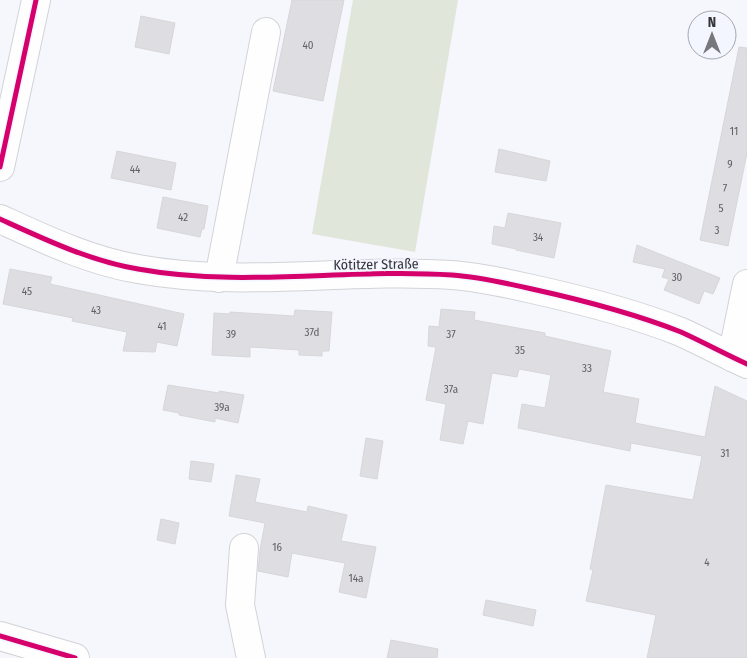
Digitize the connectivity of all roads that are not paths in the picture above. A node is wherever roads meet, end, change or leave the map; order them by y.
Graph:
1 (36, 0) edge
2 (266, 32) dead end
3 (0, 167) edge
4 (0, 219) edge
5 (219, 278) junction
6 (747, 284) edge
7 (740, 361) edge
8 (244, 548) dead end
9 (0, 636) edge
10 (75, 658) edge
11 (251, 658) edge

1 - 3 street
2 - 5 street
4 - 5 street, Kötitzer Straße
5 - 7 street, Kötitzer Straße
6 - 7 street
8 - 11 street
9 - 10 street

